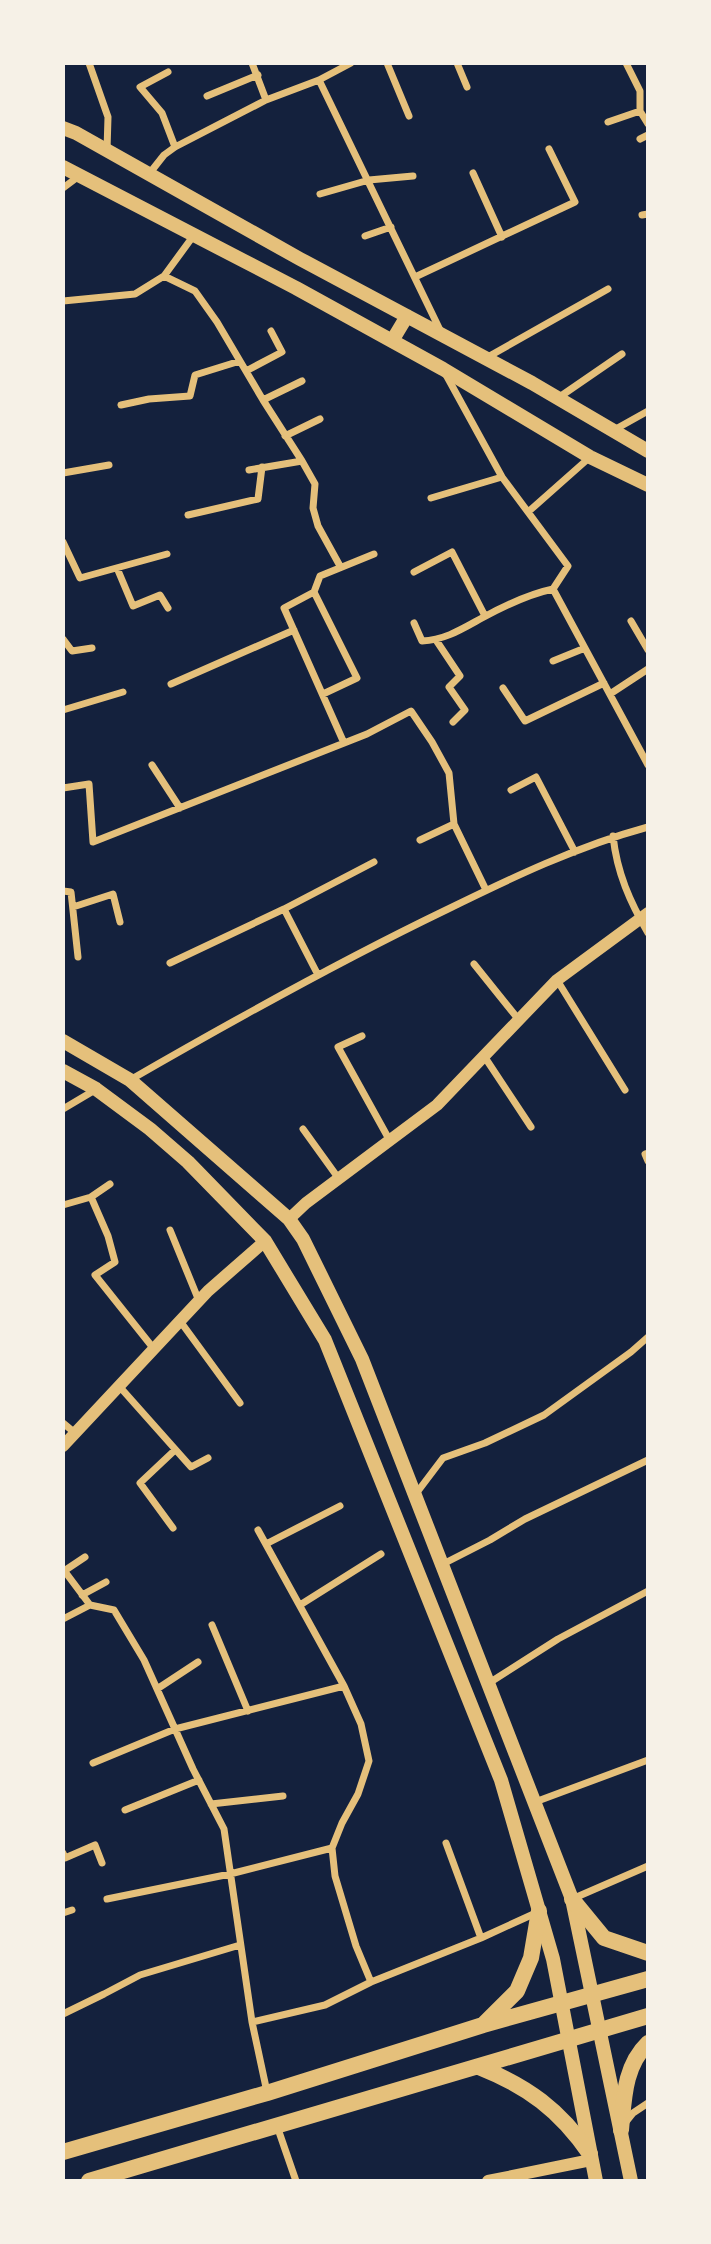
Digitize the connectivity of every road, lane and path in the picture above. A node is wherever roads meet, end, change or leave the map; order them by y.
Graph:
1 (89, 63) edge
2 (252, 63) edge
3 (351, 63) edge
4 (387, 63) edge
5 (457, 63) edge
6 (626, 63) edge
7 (168, 72) dead end
8 (258, 75) junction
9 (320, 80) junction
10 (467, 86) dead end
11 (207, 96) dead end
12 (266, 100) junction
13 (640, 111) junction
14 (409, 116) dead end
15 (608, 122) dead end
16 (648, 124) edge
17 (63, 128) edge
18 (175, 147) junction
19 (549, 149) dead end
20 (107, 151) junction
21 (63, 167) edge
22 (473, 173) dead end
23 (149, 174) junction
24 (79, 175) junction
25 (413, 176) dead end
26 (369, 180) junction
27 (63, 188) edge
28 (320, 194) dead end
29 (391, 227) junction
30 (194, 235) junction
31 (365, 236) dead end
32 (502, 237) junction
33 (164, 276) junction
34 (415, 277) junction
35 (608, 289) dead end
36 (63, 301) edge
37 (407, 316) junction
38 (271, 331) dead end
39 (443, 336) junction
40 (392, 341) junction
41 (622, 354) dead end
42 (486, 358) junction
43 (240, 361) junction
44 (443, 369) junction
45 (246, 372) junction
46 (302, 381) dead end
47 (557, 398) junction
48 (262, 400) junction
49 (121, 405) dead end
50 (648, 411) edge
51 (320, 419) dead end
52 (614, 431) junction
53 (285, 436) junction
54 (648, 451) edge
55 (590, 457) junction
56 (302, 461) junction
57 (109, 465) dead end
58 (262, 467) junction
59 (249, 470) dead end
60 (63, 473) edge
61 (502, 477) junction
62 (648, 485) edge
63 (431, 498) dead end
64 (528, 512) junction
65 (188, 515) dead end
66 (63, 542) edge
67 (167, 554) dead end
68 (374, 554) dead end
69 (340, 566) junction
70 (117, 568) junction
71 (414, 572) dead end
72 (553, 589) junction
73 (314, 592) junction
74 (169, 608) dead end
75 (485, 616) junction
76 (631, 621) dead end
77 (414, 623) dead end
78 (294, 630) junction
79 (63, 639) edge
80 (436, 640) junction
81 (92, 648) dead end
82 (585, 648) junction
83 (648, 650) edge
84 (553, 661) dead end
85 (648, 669) edge
86 (604, 683) junction
87 (171, 684) dead end
88 (503, 688) dead end
89 (123, 692) dead end
90 (323, 694) junction
91 (610, 694) junction
92 (63, 710) edge
93 (453, 722) dead end
94 (344, 743) junction
95 (152, 765) dead end
96 (648, 765) edge
97 (63, 788) edge
98 (511, 790) dead end
99 (180, 808) junction
100 (454, 824) junction
101 (648, 827) edge
102 (613, 836) junction
103 (420, 840) dead end
104 (575, 852) junction
105 (374, 862) dead end
106 (486, 890) junction
107 (63, 891) edge
108 (73, 907) junction
109 (284, 909) junction
110 (644, 916) edge
111 (120, 922) dead end
112 (648, 933) edge
113 (78, 957) dead end
114 (170, 963) dead end
115 (474, 964) dead end
116 (318, 975) junction
117 (557, 980) junction
118 (519, 1020) junction
119 (362, 1036) dead end
120 (63, 1041) edge
121 (484, 1056) junction
122 (63, 1071) edge
123 (130, 1080) junction
124 (96, 1089) junction
125 (625, 1090) dead end
126 (63, 1108) edge
127 (531, 1127) dead end
128 (303, 1129) dead end
129 (390, 1140) junction
130 (339, 1179) junction
131 (110, 1184) dead end
132 (92, 1198) junction
133 (63, 1205) edge
134 (289, 1219) junction
135 (170, 1230) dead end
136 (265, 1241) junction
137 (199, 1301) junction
138 (180, 1321) junction
139 (648, 1337) edge
140 (154, 1349) junction
141 (119, 1387) junction
142 (240, 1403) dead end
143 (63, 1423) edge
144 (75, 1433) junction
145 (63, 1446) edge
146 (175, 1450) junction
147 (208, 1458) dead end
148 (648, 1460) edge
149 (415, 1495) junction
150 (340, 1506) dead end
151 (173, 1528) dead end
152 (258, 1530) dead end
153 (266, 1544) junction
154 (381, 1554) dead end
155 (85, 1557) dead end
156 (443, 1564) junction
157 (64, 1570) edge
158 (106, 1582) dead end
159 (648, 1591) edge
160 (82, 1595) junction
161 (90, 1605) junction
162 (300, 1605) junction
163 (63, 1619) edge
164 (212, 1625) dead end
165 (480, 1659) junction
166 (198, 1662) dead end
167 (456, 1667) junction
168 (489, 1683) junction
169 (344, 1686) junction
170 (157, 1689) junction
171 (248, 1711) junction
172 (175, 1729) junction
173 (648, 1760) edge
174 (93, 1763) dead end
175 (199, 1780) junction
176 (283, 1796) dead end
177 (535, 1802) junction
178 (211, 1804) junction
179 (125, 1810) dead end
180 (446, 1843) dead end
181 (332, 1848) junction
182 (63, 1853) edge
183 (102, 1863) dead end
184 (648, 1866) edge
185 (230, 1874) junction
186 (107, 1899) dead end
187 (572, 1899) junction
188 (72, 1910) dead end
189 (539, 1911) junction
190 (63, 1913) edge
191 (481, 1938) junction
192 (240, 1945) junction
193 (648, 1953) edge
194 (648, 1979) edge
195 (371, 1982) junction
196 (592, 1993) junction
197 (561, 2003) junction
198 (63, 2014) edge
199 (648, 2016) edge
200 (252, 2022) junction
201 (483, 2025) junction
202 (601, 2031) junction
203 (569, 2039) junction
204 (648, 2043) edge
205 (479, 2067) junction
206 (267, 2093) junction
207 (648, 2104) edge
208 (277, 2125) junction
209 (621, 2130) junction
210 (63, 2152) edge
211 (590, 2157) junction
212 (89, 2181) edge
213 (296, 2181) edge
214 (488, 2181) edge
215 (596, 2181) edge
216 (631, 2181) edge

1 - 20 street
2 - 8 street
3 - 9 street
4 - 14 street
5 - 10 street
6 - 13 street
7 - 18 street
8 - 11 street
8 - 12 street
9 - 12 street
9 - 26 street
12 - 18 street
13 - 15 street
13 - 16 street
17 - 20 main road
18 - 23 street
19 - 32 street
20 - 23 main road
21 - 24 main road
22 - 32 street
23 - 37 main road
24 - 27 street
24 - 30 main road
25 - 26 street
26 - 28 street
26 - 29 street
29 - 31 street
29 - 34 street
30 - 33 street
30 - 40 main road
32 - 34 street
33 - 36 street
33 - 43 street
34 - 39 street
35 - 42 street
37 - 39 main road
37 - 40 main road
38 - 45 street
39 - 42 main road
40 - 44 main road
41 - 47 street
42 - 47 main road
43 - 45 street
43 - 49 street
44 - 55 main road
44 - 61 street
45 - 48 street
46 - 48 street
47 - 52 main road
48 - 53 street
50 - 52 street
51 - 53 street
52 - 54 main road
53 - 56 street
55 - 62 main road
55 - 64 street
56 - 58 street
56 - 69 street
57 - 60 street
58 - 59 street
58 - 65 street
61 - 63 street
61 - 64 street
64 - 72 street
66 - 70 street
67 - 70 street
68 - 69 street
69 - 73 street
70 - 74 street
71 - 75 street
72 - 75 street
72 - 82 street
73 - 78 street
73 - 90 street
75 - 80 street
76 - 83 street
77 - 80 street
78 - 87 street
78 - 90 street
79 - 81 street
80 - 93 street
82 - 84 street
82 - 86 street
85 - 91 street
86 - 88 street
86 - 91 street
89 - 92 street
90 - 94 street
91 - 96 street
94 - 99 street
94 - 100 street
95 - 99 street
97 - 99 street
98 - 104 street
100 - 103 street
100 - 106 street
101 - 102 street
102 - 104 street
102 - 110 street
104 - 106 street
105 - 109 street
106 - 116 street
107 - 108 street
108 - 111 street
108 - 113 street
109 - 114 street
109 - 116 street
110 - 112 street
110 - 117 street
115 - 118 street
116 - 123 street
117 - 118 street
117 - 125 street
118 - 121 street
119 - 129 street
120 - 123 main road
121 - 127 street
121 - 129 street
122 - 124 main road
123 - 134 main road
124 - 126 street
124 - 136 main road
128 - 130 street
129 - 130 street
130 - 134 street
131 - 132 street
132 - 133 street
132 - 140 street
134 - 149 main road
135 - 137 street
136 - 137 street
136 - 167 main road
137 - 138 street
138 - 140 street
138 - 142 street
139 - 149 street
140 - 141 street
141 - 144 street
141 - 146 street
143 - 144 street
144 - 145 street
146 - 147 street
146 - 151 street
148 - 156 street
149 - 156 main road
150 - 153 street
152 - 153 street
153 - 162 street
154 - 162 street
155 - 157 street
156 - 165 main road
157 - 160 street
158 - 160 street
159 - 168 street
160 - 161 street
161 - 163 street
161 - 170 street
162 - 169 street
164 - 171 street
165 - 167 main road
165 - 168 main road
166 - 170 street
167 - 189 main road
168 - 177 main road
169 - 171 street
169 - 181 street
170 - 172 street
171 - 172 street
172 - 174 street
172 - 175 street
173 - 177 street
175 - 178 street
175 - 179 street
176 - 178 street
177 - 187 main road
178 - 185 street
180 - 191 street
181 - 185 street
181 - 195 street
182 - 183 street
184 - 187 street
185 - 186 street
185 - 192 street
187 - 193 main road
187 - 196 main road
188 - 190 street
189 - 191 street
189 - 197 main road
189 - 201 main road
191 - 195 street
192 - 198 street
192 - 200 street
194 - 196 main road
195 - 200 street
196 - 197 main road
196 - 202 main road
197 - 201 main road
197 - 203 main road
199 - 202 main road
200 - 206 street
201 - 206 main road
202 - 203 main road
202 - 209 main road
203 - 205 main road
203 - 211 main road
204 - 209 main road
205 - 208 main road
205 - 211 main road
206 - 210 main road
207 - 209 street
208 - 212 main road
208 - 213 street
209 - 216 main road
211 - 214 street
211 - 215 main road

